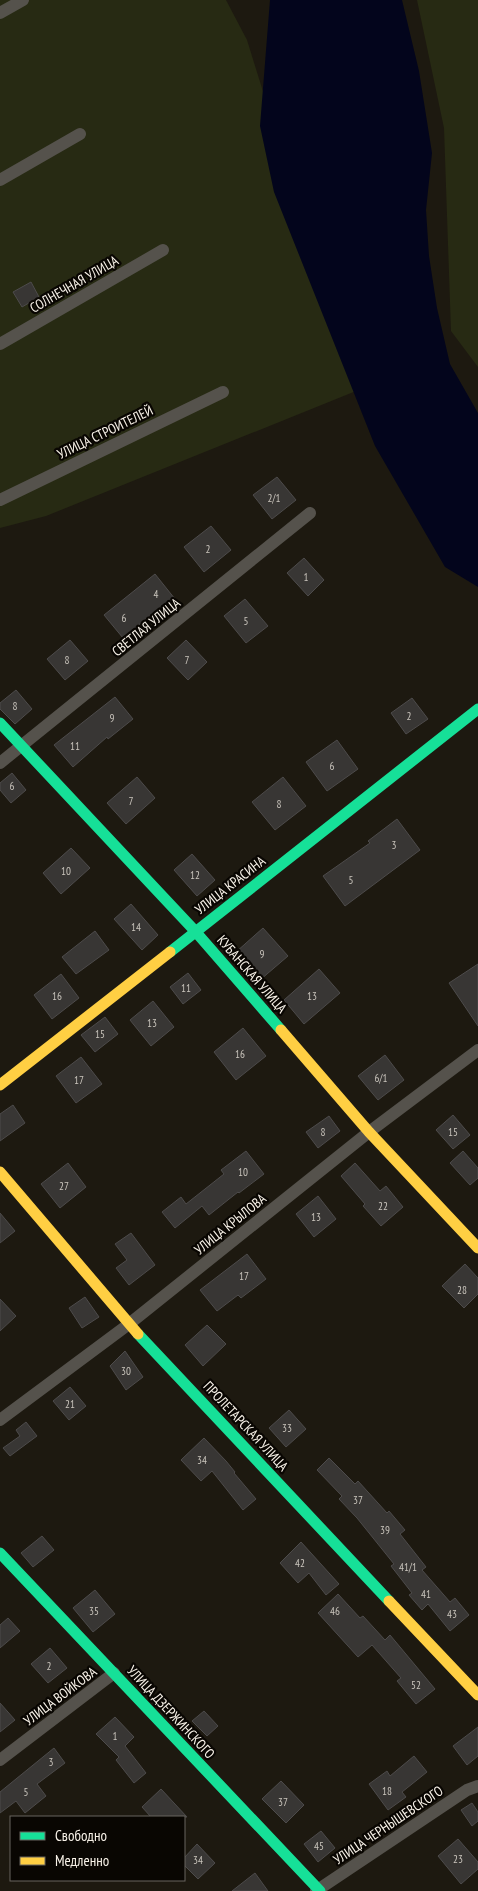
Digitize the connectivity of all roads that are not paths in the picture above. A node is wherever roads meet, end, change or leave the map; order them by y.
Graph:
1 (23, 0) edge
2 (0, 13) edge
3 (80, 134) dead end
4 (0, 180) edge
5 (163, 250) dead end
6 (0, 344) edge
7 (223, 392) dead end
8 (0, 500) edge
9 (310, 513) dead end
10 (478, 709) edge
11 (0, 723) edge
12 (23, 746) junction
13 (0, 763) edge
14 (195, 931) junction
15 (478, 1050) edge
16 (0, 1085) edge
17 (369, 1132) junction
18 (0, 1172) edge
19 (478, 1248) edge
20 (129, 1324) junction
21 (0, 1420) edge
22 (0, 1553) edge
23 (114, 1673) junction
24 (478, 1694) edge
25 (0, 1760) edge
26 (478, 1786) edge
27 (318, 1890) edge

1 - 2 street
3 - 4 street
5 - 6 street, СОЛНЕЧНАЯ УЛИЦА
7 - 8 street, УЛИЦА СТРОИТЕЛЕЙ
9 - 12 street, СВЕТЛАЯ УЛИЦА
10 - 14 street, УЛИЦА КРАСИНА
11 - 12 street, КУБАНСКАЯ УЛИЦА
12 - 13 street, СВЕТЛАЯ УЛИЦА
12 - 14 street, КУБАНСКАЯ УЛИЦА
14 - 16 street, УЛИЦА КРАСИНА
14 - 17 street, КУБАНСКАЯ УЛИЦА
15 - 17 street, УЛИЦА КРЫЛОВА
17 - 19 street, КУБАНСКАЯ УЛИЦА
17 - 20 street, УЛИЦА КРЫЛОВА
18 - 20 street, ПРОЛЕТАРСКАЯ УЛИЦА
20 - 21 street, УЛИЦА КРЫЛОВА
20 - 24 street, ПРОЛЕТАРСКАЯ УЛИЦА
22 - 23 street, УЛИЦА ДЗЕРЖИНСКОГО
23 - 25 street, УЛИЦА ВОЙКОВА
23 - 27 street, УЛИЦА ДЗЕРЖИНСКОГО
26 - 27 street, УЛИЦА ЧЕРНЫШЕВСКОГО

